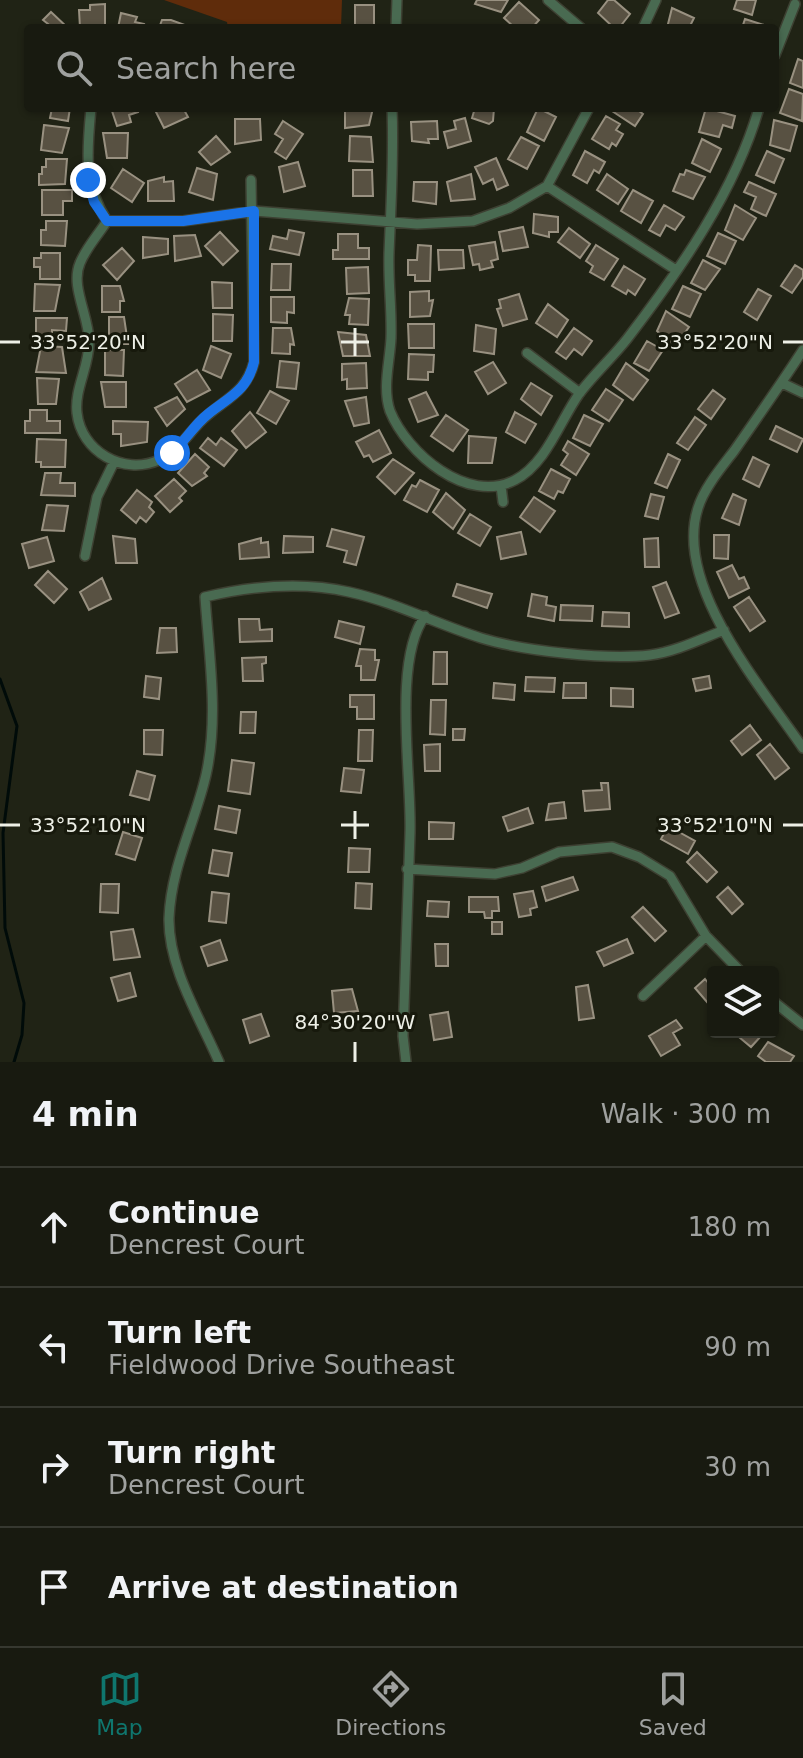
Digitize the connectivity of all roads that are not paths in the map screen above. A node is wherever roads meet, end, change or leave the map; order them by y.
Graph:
1 (397, 0) edge
2 (548, 0) edge
3 (656, 0) edge
4 (795, 4) dead end
5 (396, 24) edge
6 (576, 24) edge
7 (645, 24) edge
8 (779, 45) edge
9 (91, 112) edge
10 (392, 112) edge
11 (587, 112) edge
12 (758, 112) edge
13 (251, 180) dead end
14 (547, 186) junction
15 (254, 211) junction
16 (107, 221) junction
17 (392, 221) junction
18 (676, 270) junction
19 (803, 350) edge
20 (527, 353) dead end
21 (782, 383) junction
22 (580, 393) junction
23 (803, 393) edge
24 (114, 462) junction
25 (501, 486) junction
26 (503, 502) dead end
27 (85, 556) dead end
28 (425, 616) junction
29 (724, 630) junction
30 (803, 748) edge
31 (407, 869) junction
32 (706, 936) junction
33 (735, 966) edge
34 (643, 996) dead end
35 (779, 1006) edge
36 (803, 1025) edge
37 (219, 1062) edge
38 (406, 1062) edge

1 - 5 street
2 - 6 street
3 - 7 street
4 - 8 street
9 - 16 street
10 - 17 street
11 - 14 street
12 - 18 street
13 - 15 street
14 - 17 street
14 - 18 street
15 - 16 street
15 - 17 street
15 - 24 street
16 - 24 street
17 - 25 street
18 - 22 street
19 - 21 street
20 - 22 street
21 - 23 street
21 - 29 street
22 - 25 street
24 - 27 street
25 - 26 street
28 - 29 street
28 - 31 street
28 - 37 street
29 - 30 street
31 - 32 street
31 - 38 street
32 - 33 street
32 - 34 street
35 - 36 street

